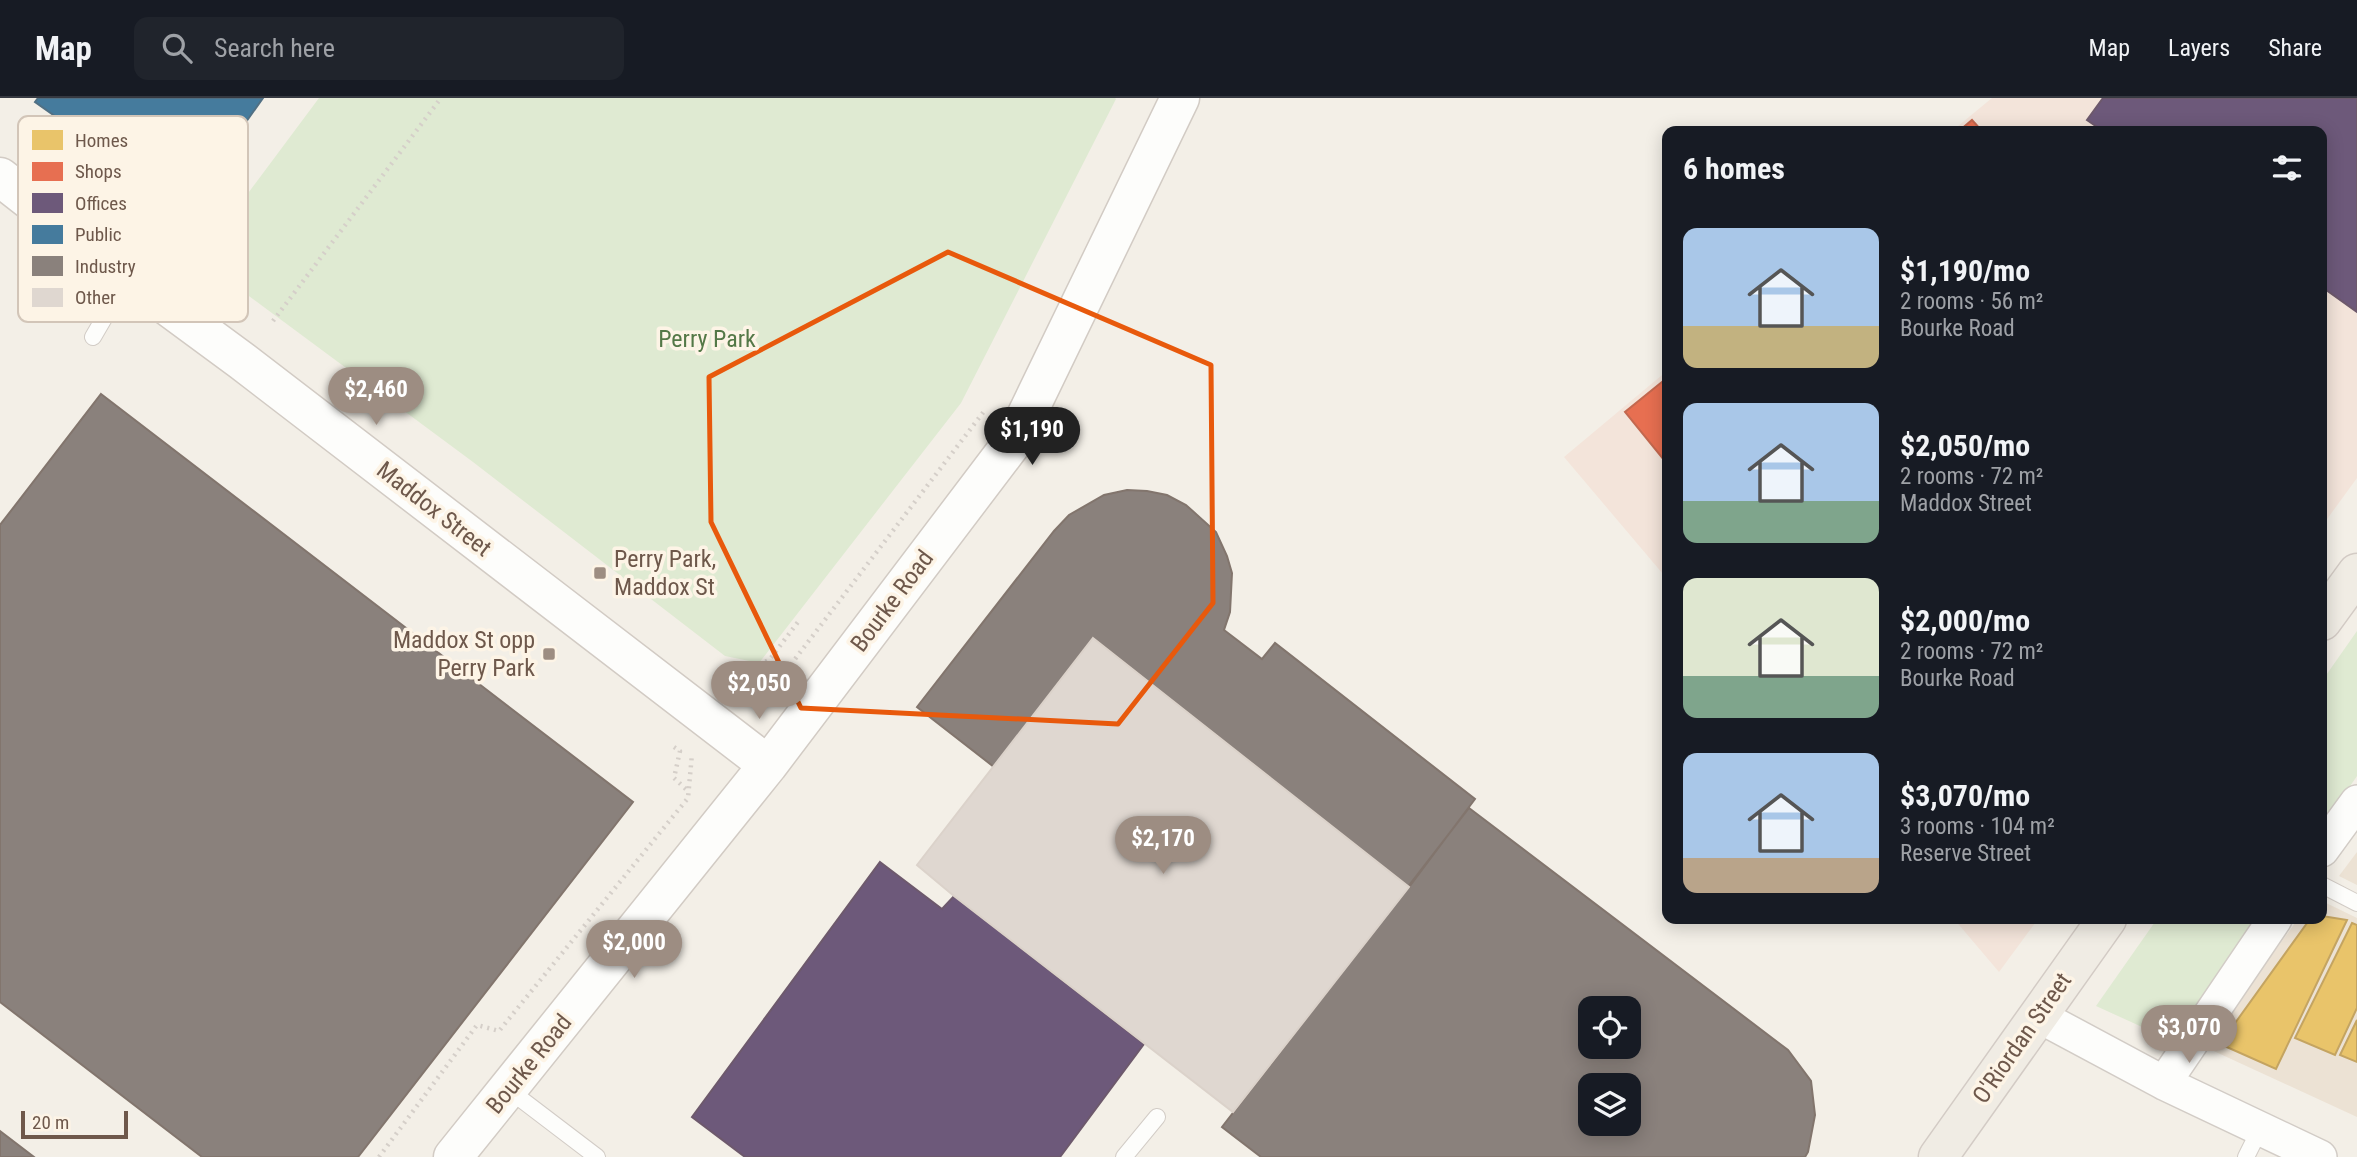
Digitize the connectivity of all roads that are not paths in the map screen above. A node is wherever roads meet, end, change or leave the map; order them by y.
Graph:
1 (1180, 98) edge
2 (0, 177) edge
3 (18, 191) edge
4 (102, 322) edge
5 (188, 322) edge
6 (93, 337) dead end
7 (2357, 573) edge
8 (2327, 614) edge
9 (768, 765) junction
10 (2357, 802) edge
11 (2327, 843) edge
12 (2327, 888) edge
13 (2357, 903) edge
14 (2103, 924) edge
15 (2272, 924) edge
16 (2037, 1015) junction
17 (2164, 1083) junction
18 (509, 1090) junction
19 (1157, 1117) dead end
20 (2253, 1143) edge
21 (453, 1157) edge
22 (597, 1157) edge
23 (1124, 1157) edge
24 (1938, 1157) edge
25 (2320, 1157) edge

1 - 9 street, Bourke Road
2 - 3 street, Maddox Street
4 - 6 lane
5 - 9 street, Maddox Street
7 - 8 main road
9 - 18 street, Bourke Road
10 - 11 street
12 - 13 lane
14 - 16 main road, O'Riordan Street
15 - 17 street
16 - 17 street
16 - 24 main road, O'Riordan Street
17 - 20 street
18 - 21 street, Bourke Road
18 - 22 lane
19 - 23 lane
20 - 25 street

